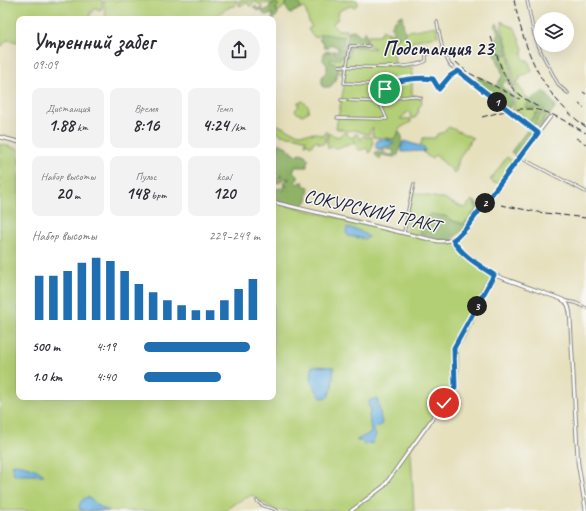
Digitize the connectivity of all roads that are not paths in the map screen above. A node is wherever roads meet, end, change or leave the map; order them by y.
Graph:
1 (527, 0) edge
2 (437, 22) dead end
3 (369, 46) dead end
4 (443, 51) junction
5 (339, 66) dead end
6 (347, 66) junction
7 (458, 71) junction
8 (387, 85) junction
9 (568, 93) dead end
10 (421, 98) dead end
11 (385, 99) junction
12 (341, 100) dead end
13 (382, 102) junction
14 (550, 117) dead end
15 (337, 118) dead end
16 (538, 133) junction
17 (0, 137) edge
18 (16, 141) edge
19 (519, 157) junction
20 (414, 184) dead end
21 (586, 192) edge
22 (276, 203) edge
23 (404, 234) junction
24 (453, 240) junction
25 (494, 275) junction
26 (566, 301) junction
27 (586, 308) edge
28 (257, 501) dead end
29 (277, 511) edge
30 (351, 511) edge
31 (586, 511) edge

1 - 9 street
2 - 4 street
3 - 6 street
4 - 6 street
4 - 7 street
5 - 6 street
6 - 8 street
7 - 8 street
7 - 16 street
8 - 11 street
10 - 11 street
11 - 13 street
12 - 13 street
13 - 15 street
14 - 16 street, СОКУРСКИЙ ТРАКТ
16 - 19 street, СОКУРСКИЙ ТРАКТ
17 - 18 street
19 - 21 street
19 - 24 street, СОКУРСКИЙ ТРАКТ
20 - 23 street
22 - 23 street, СОКУРСКИЙ ТРАКТ
23 - 24 street, СОКУРСКИЙ ТРАКТ
24 - 25 street
25 - 26 street
25 - 30 street
26 - 27 street
26 - 31 street
28 - 29 street

